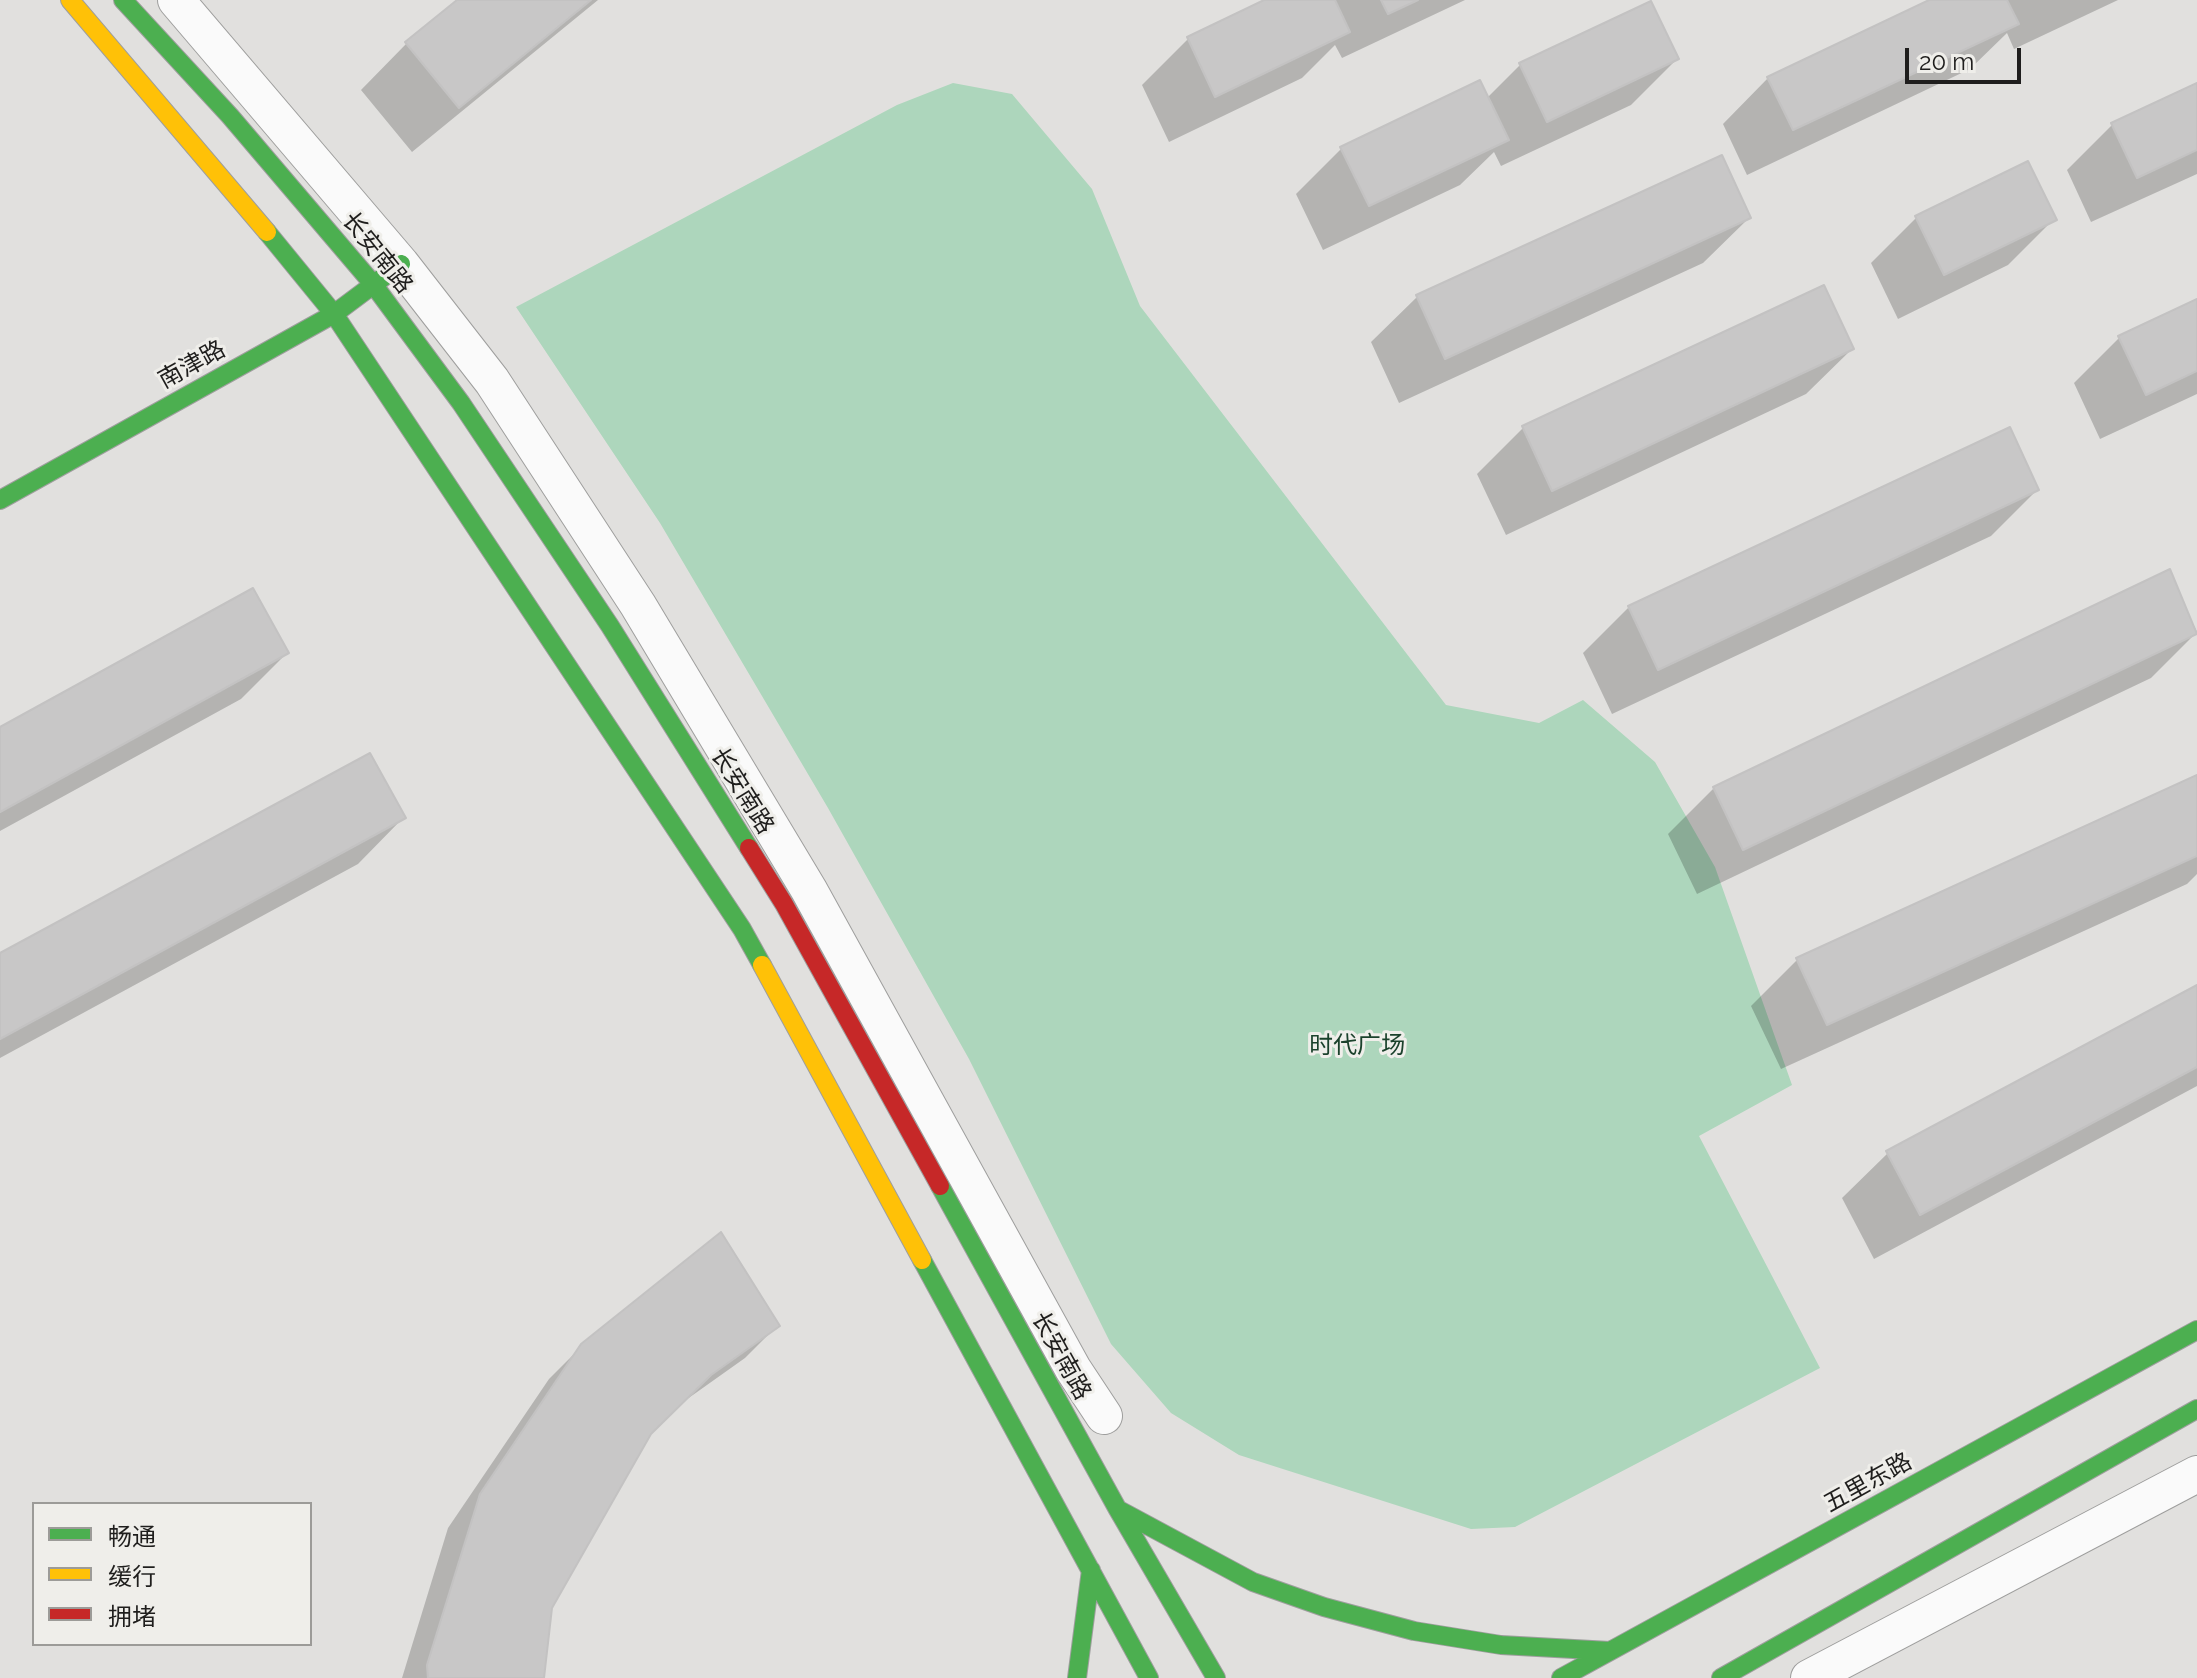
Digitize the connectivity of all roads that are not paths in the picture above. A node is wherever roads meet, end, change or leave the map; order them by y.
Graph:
1 (70, 0) edge
2 (123, 0) edge
3 (176, 0) edge
4 (387, 274) junction
5 (334, 314) junction
6 (0, 500) edge
7 (2197, 1330) edge
8 (2197, 1409) edge
9 (1104, 1416) dead end
10 (2197, 1474) edge
11 (1117, 1508) junction
12 (1091, 1570) junction
13 (1610, 1651) junction
14 (1077, 1678) edge
15 (1149, 1678) edge
16 (1216, 1678) edge
17 (1561, 1678) edge
18 (1721, 1678) edge
19 (1809, 1678) edge

1 - 5 main road
2 - 4 main road, 长安南路
3 - 4 street
4 - 5 main road, 南津路
4 - 9 street
4 - 11 main road, 长安南路
5 - 6 main road, 南津路
5 - 12 main road
7 - 13 main road, 五里东路
8 - 18 main road
10 - 19 street
11 - 13 main road
11 - 16 main road, 长安南路
12 - 14 main road
12 - 15 main road
13 - 17 main road, 五里东路

